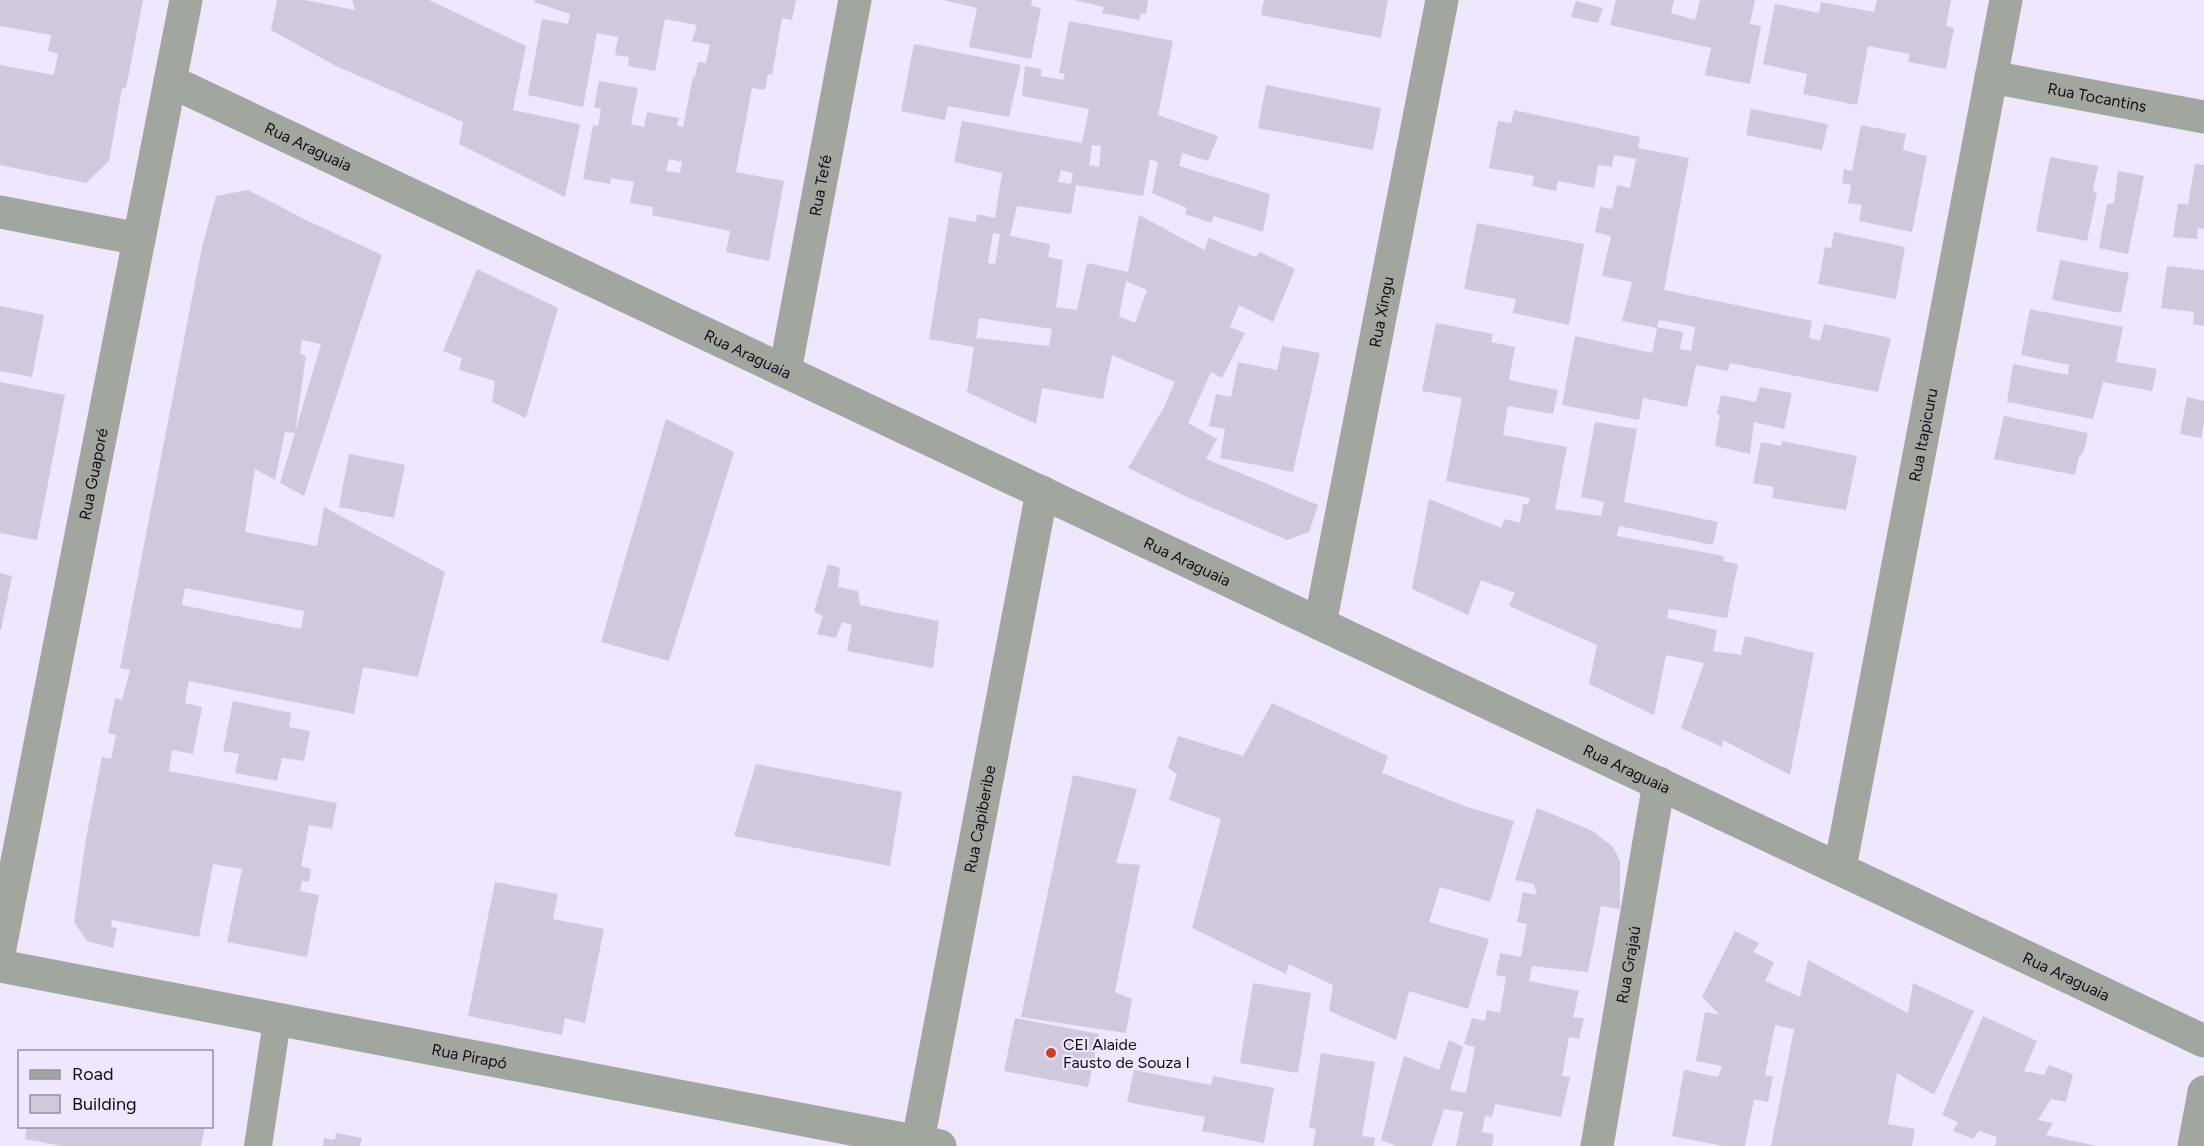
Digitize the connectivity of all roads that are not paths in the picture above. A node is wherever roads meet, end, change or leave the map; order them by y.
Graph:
1 (186, 0) edge
2 (855, 0) edge
3 (1442, 0) edge
4 (2006, 0) edge
5 (1990, 77) junction
6 (170, 81) junction
7 (2204, 117) edge
8 (0, 212) edge
9 (139, 239) junction
10 (785, 371) junction
11 (1042, 492) junction
12 (1320, 624) junction
13 (1659, 783) junction
14 (1840, 868) junction
15 (0, 948) edge
16 (0, 966) edge
17 (277, 1021) junction
18 (2204, 1041) edge
19 (2204, 1092) edge
20 (925, 1145) edge
21 (258, 1146) edge
22 (1597, 1146) edge
23 (2194, 1146) edge

1 - 6 street, Rua Guaporé
2 - 10 street, Rua Tefé
3 - 12 street, Rua Xingu
4 - 5 street, Rua Itapicuru
5 - 7 street, Rua Tocantins
5 - 14 street, Rua Itapicuru
6 - 9 street, Rua Guaporé
6 - 10 street, Rua Araguaia
8 - 9 street
9 - 15 street, Rua Guaporé
10 - 11 street, Rua Araguaia
11 - 12 street, Rua Araguaia
11 - 20 street, Rua Capiberibe
12 - 13 street, Rua Araguaia
13 - 14 street, Rua Araguaia
13 - 22 street, Rua Grajaú
14 - 18 street, Rua Araguaia
16 - 17 street, Rua Pirapó
17 - 20 street, Rua Pirapó
17 - 21 lane
19 - 23 street

